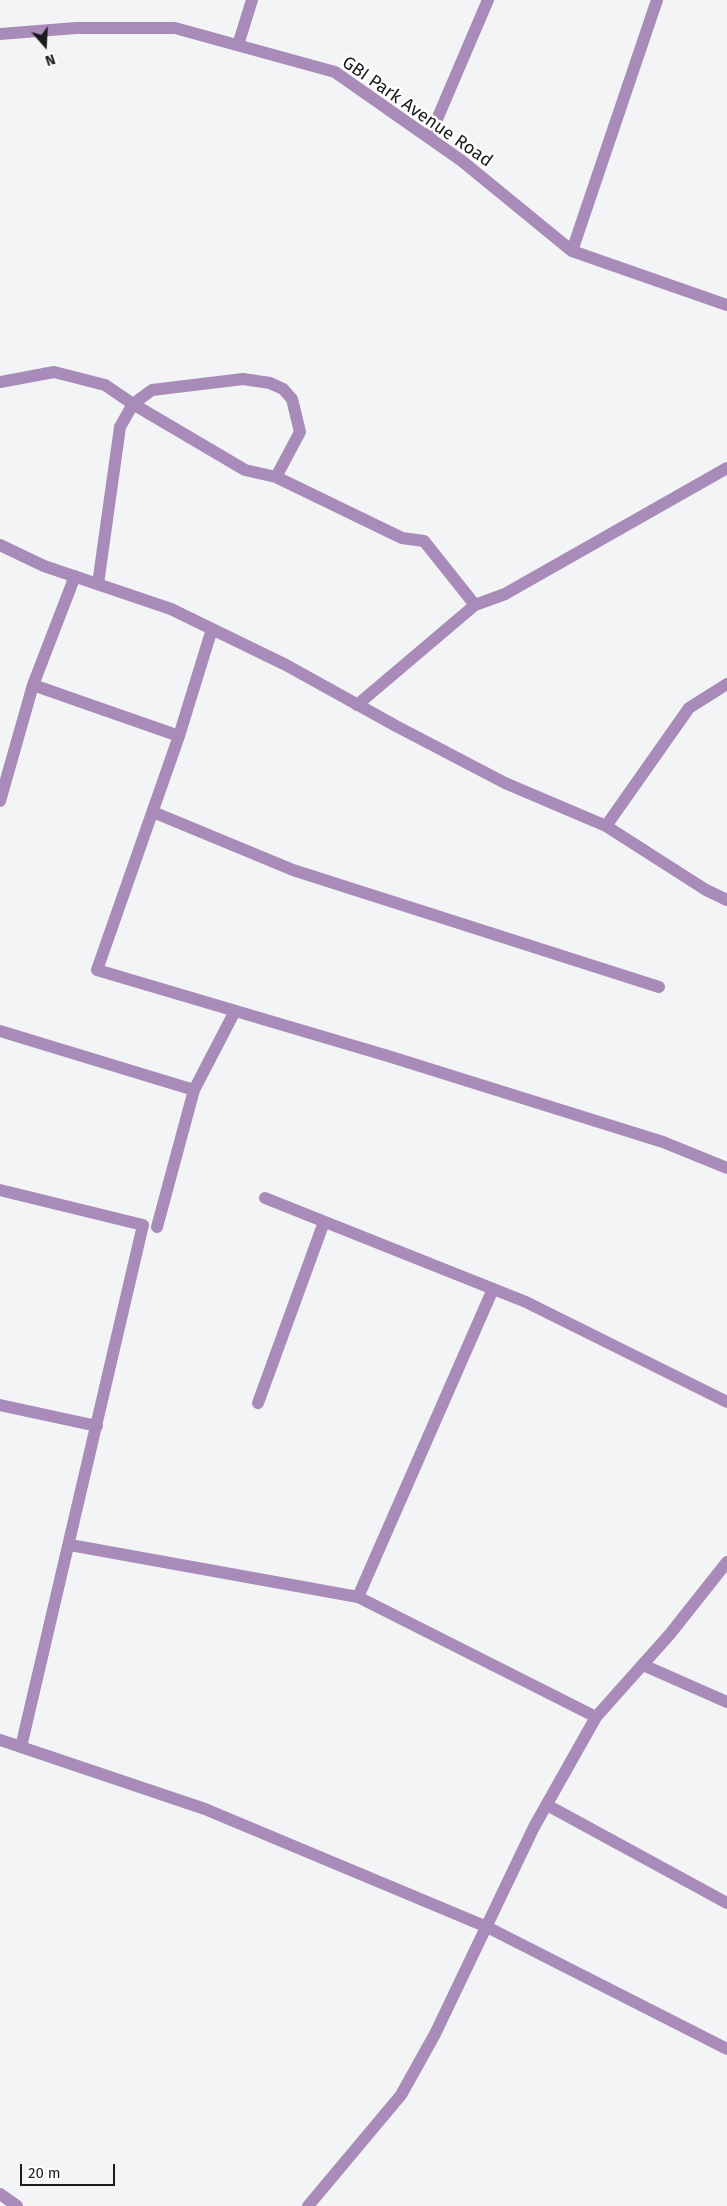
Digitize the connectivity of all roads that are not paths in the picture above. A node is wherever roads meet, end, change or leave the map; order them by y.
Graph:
1 (252, 0) edge
2 (488, 0) edge
3 (657, 0) edge
4 (0, 34) edge
5 (238, 45) junction
6 (429, 138) junction
7 (572, 251) junction
8 (727, 305) edge
9 (0, 382) edge
10 (133, 404) junction
11 (727, 468) edge
12 (276, 477) junction
13 (0, 546) edge
14 (75, 576) junction
15 (98, 584) junction
16 (475, 605) junction
17 (212, 629) junction
18 (727, 684) edge
19 (33, 685) junction
20 (357, 704) junction
21 (179, 736) junction
22 (0, 801) edge
23 (153, 812) junction
24 (606, 826) junction
25 (727, 900) edge
26 (659, 987) dead end
27 (235, 1011) junction
28 (0, 1031) edge
29 (194, 1090) junction
30 (727, 1168) edge
31 (0, 1190) edge
32 (265, 1198) dead end
33 (324, 1222) junction
34 (157, 1227) dead end
35 (493, 1288) junction
36 (727, 1402) edge
37 (258, 1403) dead end
38 (0, 1405) edge
39 (97, 1426) junction
40 (70, 1545) junction
41 (727, 1562) edge
42 (358, 1597) junction
43 (643, 1664) junction
44 (727, 1702) edge
45 (596, 1717) junction
46 (0, 1740) edge
47 (21, 1747) junction
48 (547, 1805) junction
49 (727, 1903) edge
50 (487, 1927) junction
51 (727, 2049) edge
52 (0, 2194) edge
53 (18, 2206) edge
54 (308, 2206) edge

1 - 5 street
2 - 6 street
3 - 7 street
4 - 5 street, GBI Park Avenue Road
5 - 6 street, GBI Park Avenue Road
6 - 7 street, GBI Park Avenue Road
7 - 8 street, GBI Park Avenue Road
9 - 10 street
10 - 12 street
10 - 12 street
10 - 15 street
11 - 16 street
12 - 16 street
13 - 14 street
14 - 15 street
14 - 19 street
15 - 17 street
16 - 20 street
17 - 20 street
17 - 21 street
18 - 24 street
19 - 21 street
19 - 22 street
20 - 24 street
21 - 23 street
23 - 26 street
23 - 27 street
24 - 25 street
27 - 29 street
27 - 30 street
28 - 29 street
29 - 34 street
31 - 39 street
32 - 33 street
33 - 35 street
33 - 37 street
35 - 36 street
35 - 42 street
38 - 39 street
39 - 40 street
40 - 42 street
40 - 47 street
41 - 43 street
42 - 45 street
43 - 44 street
43 - 45 street
45 - 48 street
46 - 47 street
47 - 50 street
48 - 49 street
48 - 50 street
50 - 51 street
50 - 54 street
52 - 53 street

